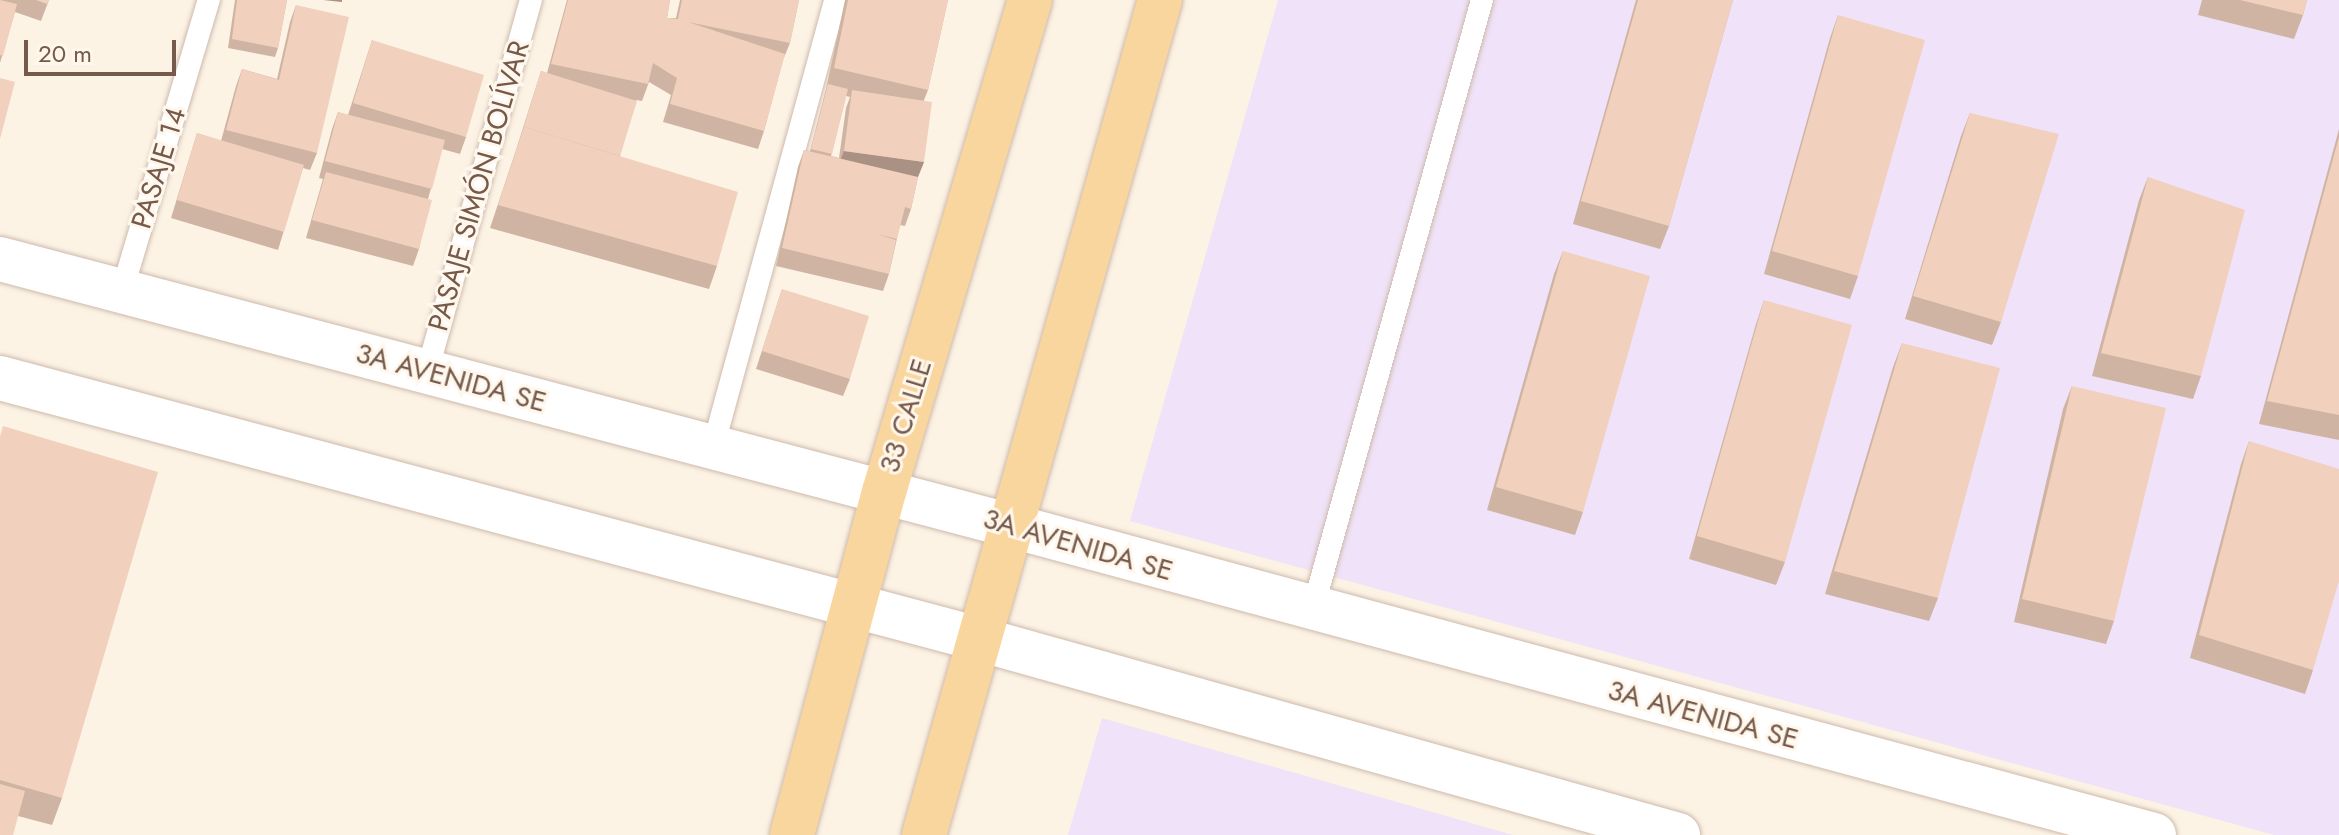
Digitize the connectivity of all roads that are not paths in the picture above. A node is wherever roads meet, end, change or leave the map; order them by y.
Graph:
1 (209, 0) edge
2 (531, 0) edge
3 (835, 0) edge
4 (1030, 0) edge
5 (1160, 0) edge
6 (1482, 0) edge
7 (0, 259) edge
8 (122, 291) junction
9 (427, 372) junction
10 (0, 378) edge
11 (713, 447) junction
12 (884, 492) junction
13 (1012, 526) junction
14 (854, 610) junction
15 (1312, 612) junction
16 (979, 639) junction
17 (792, 835) edge
18 (924, 835) edge
19 (1678, 835) edge
20 (2154, 835) edge

1 - 8 lane, PASAJE 14
2 - 9 lane, PASAJE SIMÓN BOLÍVAR
3 - 11 lane
4 - 12 main road, 33 CALLE
5 - 13 main road
6 - 15 lane
7 - 8 main road, 3A AVENIDA SE
8 - 9 main road, 3A AVENIDA SE
9 - 11 main road, 3A AVENIDA SE
10 - 14 main road
11 - 12 main road, 3A AVENIDA SE
12 - 13 main road, 3A AVENIDA SE
12 - 14 main road, 33 CALLE
13 - 15 main road, 3A AVENIDA SE
13 - 16 main road
14 - 16 main road
14 - 17 main road, 33 CALLE
15 - 20 main road, 3A AVENIDA SE
16 - 18 main road
16 - 19 main road

